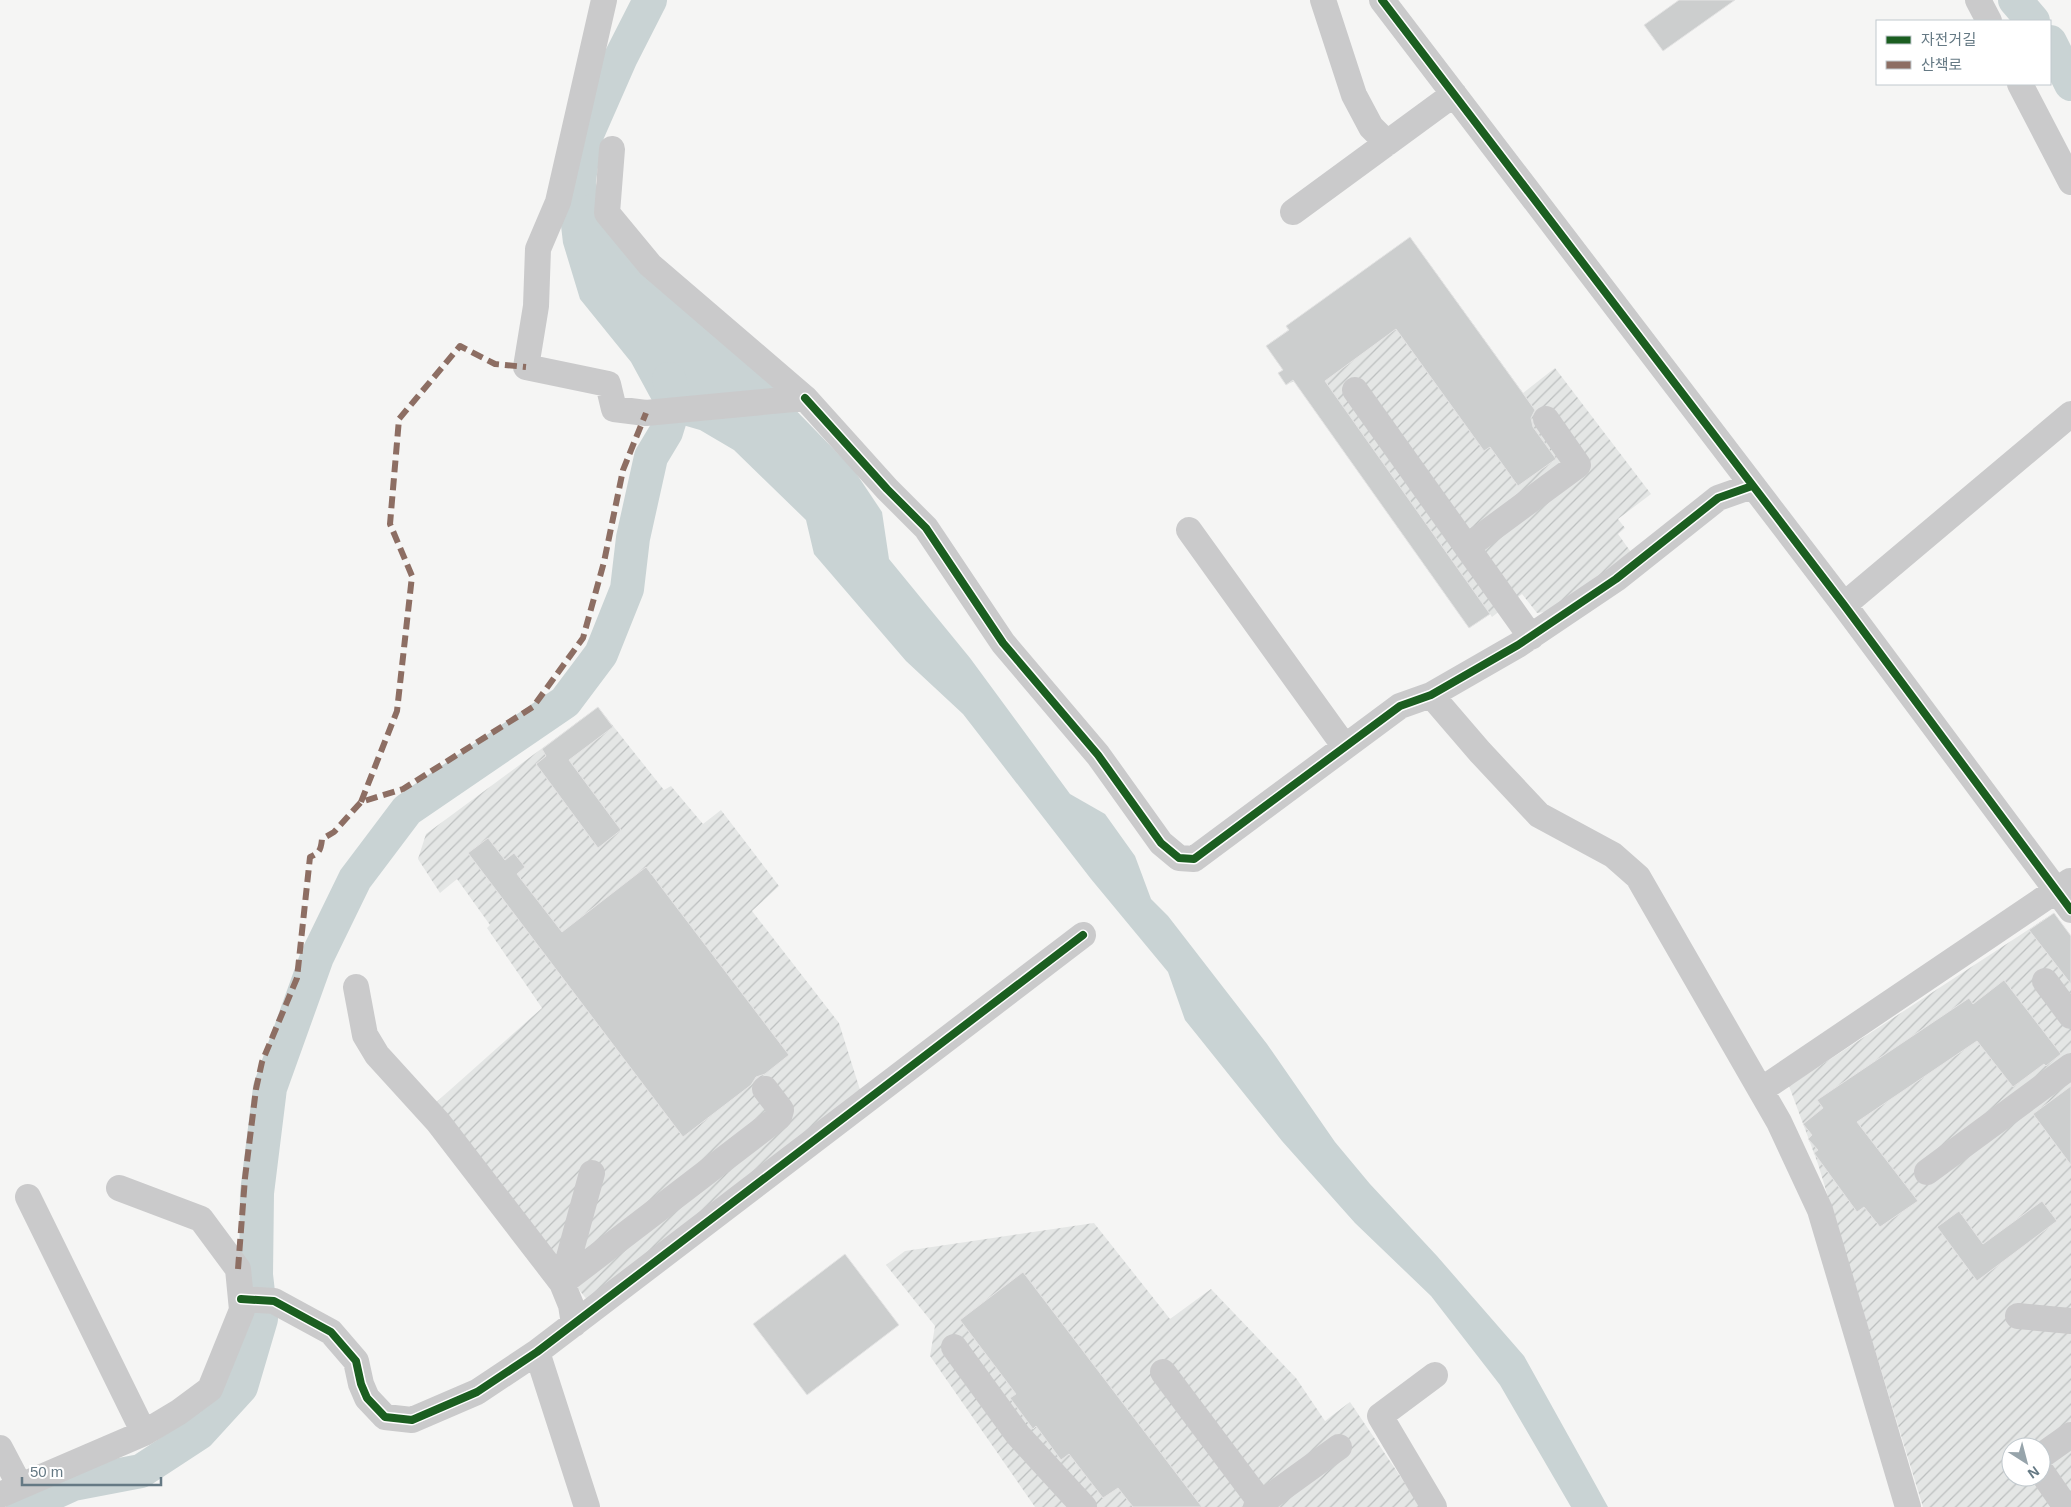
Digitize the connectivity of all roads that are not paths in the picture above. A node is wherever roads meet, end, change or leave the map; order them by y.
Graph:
1 (604, 0) edge
2 (1323, 0) edge
3 (1382, 0) edge
4 (1978, 0) edge
5 (1988, 20) edge
6 (2021, 85) edge
7 (1454, 94) junction
8 (1387, 143) junction
9 (612, 149) dead end
10 (2071, 182) edge
11 (1293, 212) dead end
12 (1355, 390) dead end
13 (798, 399) junction
14 (2071, 414) edge
15 (1546, 419) dead end
16 (1752, 486) junction
17 (1189, 530) dead end
18 (1467, 547) junction
19 (1844, 605) junction
20 (1531, 637) junction
21 (1431, 695) junction
22 (1345, 747) junction
23 (2066, 894) edge
24 (1083, 935) dead end
25 (2045, 981) dead end
26 (356, 987) dead end
27 (2071, 1016) edge
28 (2071, 1066) edge
29 (765, 1089) dead end
30 (1760, 1090) junction
31 (1927, 1172) dead end
32 (592, 1173) dead end
33 (119, 1188) dead end
34 (28, 1197) dead end
35 (562, 1283) junction
36 (244, 1299) junction
37 (2018, 1316) dead end
38 (2071, 1321) edge
39 (574, 1324) junction
40 (954, 1347) dead end
41 (537, 1352) junction
42 (1163, 1372) dead end
43 (1435, 1375) dead end
44 (144, 1433) junction
45 (2071, 1435) edge
46 (1339, 1447) dead end
47 (0, 1448) edge
48 (2051, 1449) edge
49 (2051, 1485) edge
50 (10, 1491) edge
51 (1260, 1506) edge
52 (587, 1507) edge
53 (1084, 1507) edge
54 (1434, 1507) edge
55 (1908, 1507) edge
56 (2066, 1507) edge

1 - 13 street
2 - 8 street
3 - 7 street
4 - 5 street
6 - 10 street
7 - 8 street
7 - 16 street
8 - 11 street
9 - 13 street
12 - 18 street
13 - 22 street
14 - 19 street
15 - 18 street
16 - 19 street
16 - 20 street
17 - 22 street
18 - 20 street
19 - 23 street
20 - 21 street
21 - 22 street
21 - 30 street
23 - 30 street
24 - 39 street
25 - 27 street
26 - 35 street
28 - 31 street
29 - 35 street
30 - 55 street
32 - 35 street
33 - 36 street
34 - 44 street
35 - 39 street
36 - 41 street
36 - 44 street
37 - 38 street
39 - 41 street
40 - 53 street
41 - 52 street
42 - 51 street
43 - 54 street
44 - 50 street
45 - 48 street
46 - 51 street
47 - 50 street
49 - 56 street

